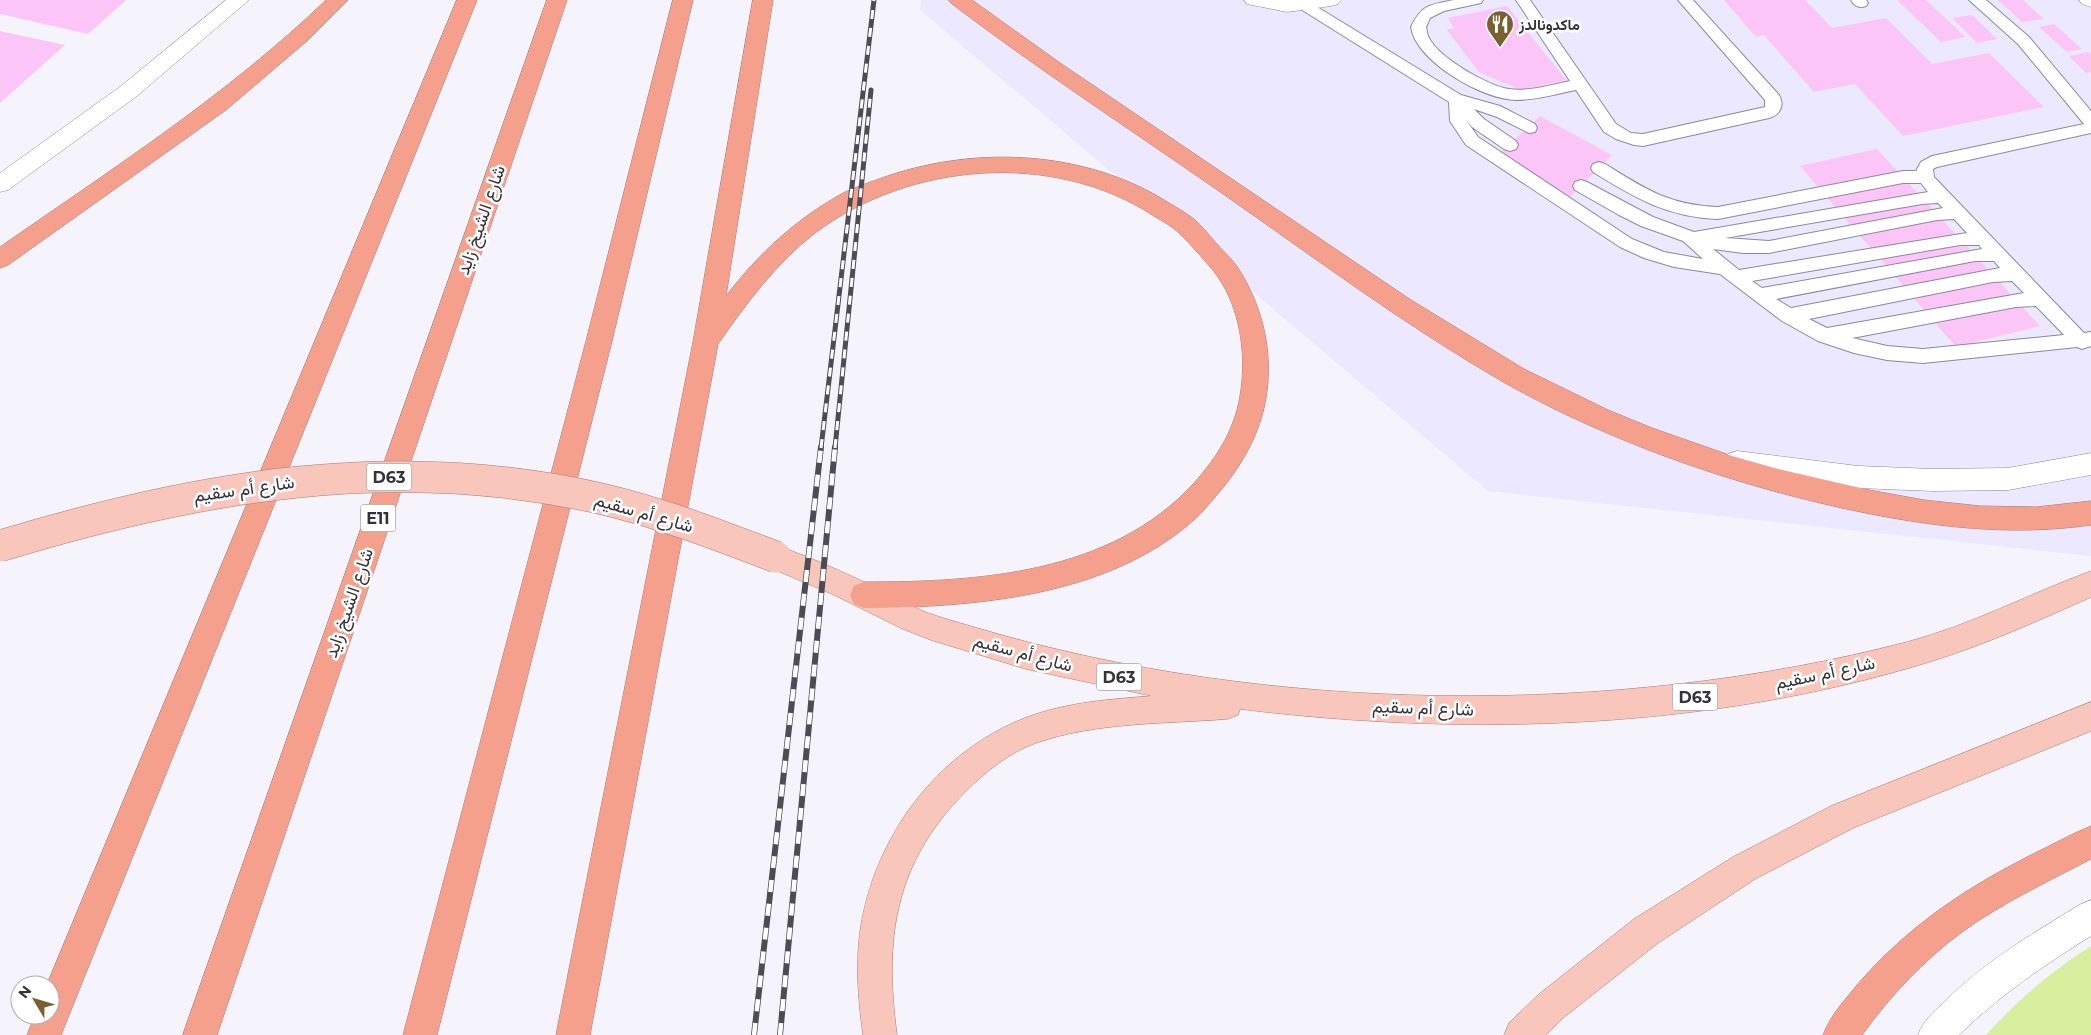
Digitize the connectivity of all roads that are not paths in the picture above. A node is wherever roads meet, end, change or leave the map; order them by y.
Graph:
1 (239, 0) edge
2 (338, 0) edge
3 (467, 0) edge
4 (557, 0) edge
5 (683, 0) edge
6 (763, 0) edge
7 (959, 0) edge
8 (1254, 0) edge
9 (1331, 0) edge
10 (1476, 0) edge
11 (1523, 0) edge
12 (1685, 0) edge
13 (1976, 0) edge
14 (1304, 5) junction
15 (1581, 84) junction
16 (1456, 100) junction
17 (2091, 122) edge
18 (1528, 128) dead end
19 (2091, 128) edge
20 (1510, 145) dead end
21 (1599, 168) dead end
22 (1924, 176) junction
23 (0, 184) edge
24 (1581, 186) dead end
25 (1942, 198) junction
26 (1958, 213) junction
27 (1690, 238) junction
28 (1983, 239) junction
29 (1998, 255) junction
30 (0, 259) edge
31 (1729, 272) junction
32 (2017, 274) junction
33 (1760, 295) junction
34 (2041, 299) junction
35 (1788, 316) junction
36 (1823, 336) junction
37 (2087, 340) edge
38 (706, 342) junction
39 (1703, 456) junction
40 (2091, 464) edge
41 (2091, 513) edge
42 (0, 546) edge
43 (2091, 584) edge
44 (864, 595) junction
45 (1283, 700) junction
46 (2091, 716) edge
47 (2091, 842) edge
48 (2091, 917) edge
49 (44, 1035) edge
50 (200, 1035) edge
51 (420, 1035) edge
52 (573, 1035) edge
53 (880, 1035) edge
54 (1521, 1035) edge
55 (1840, 1035) edge
56 (1935, 1035) edge

1 - 23 street
2 - 30 highway
3 - 49 highway
4 - 50 highway, شارع الشيخ زايد / E11
5 - 51 highway
6 - 38 highway
7 - 39 highway
8 - 14 street
9 - 14 street
10 - 15 lane
11 - 15 lane
12 - 15 lane
13 - 17 lane
14 - 16 lane
16 - 18 lane
16 - 20 lane
16 - 31 lane
19 - 22 lane
21 - 22 lane
22 - 25 lane
24 - 27 lane
25 - 26 lane
25 - 27 lane
26 - 27 lane
26 - 28 lane
27 - 31 lane
28 - 29 lane
28 - 31 lane
29 - 32 lane
29 - 33 lane
31 - 33 lane
32 - 34 lane
32 - 35 lane
33 - 35 lane
34 - 36 lane
34 - 37 lane
35 - 36 lane
36 - 37 lane
38 - 44 highway
38 - 52 highway
39 - 40 street
39 - 41 highway
42 - 44 main road, شارع أم سقيم / D63, bridge
43 - 45 main road, شارع أم سقيم / D63
44 - 45 main road, شارع أم سقيم / D63
45 - 53 main road
46 - 54 main road
47 - 55 highway
48 - 56 street

